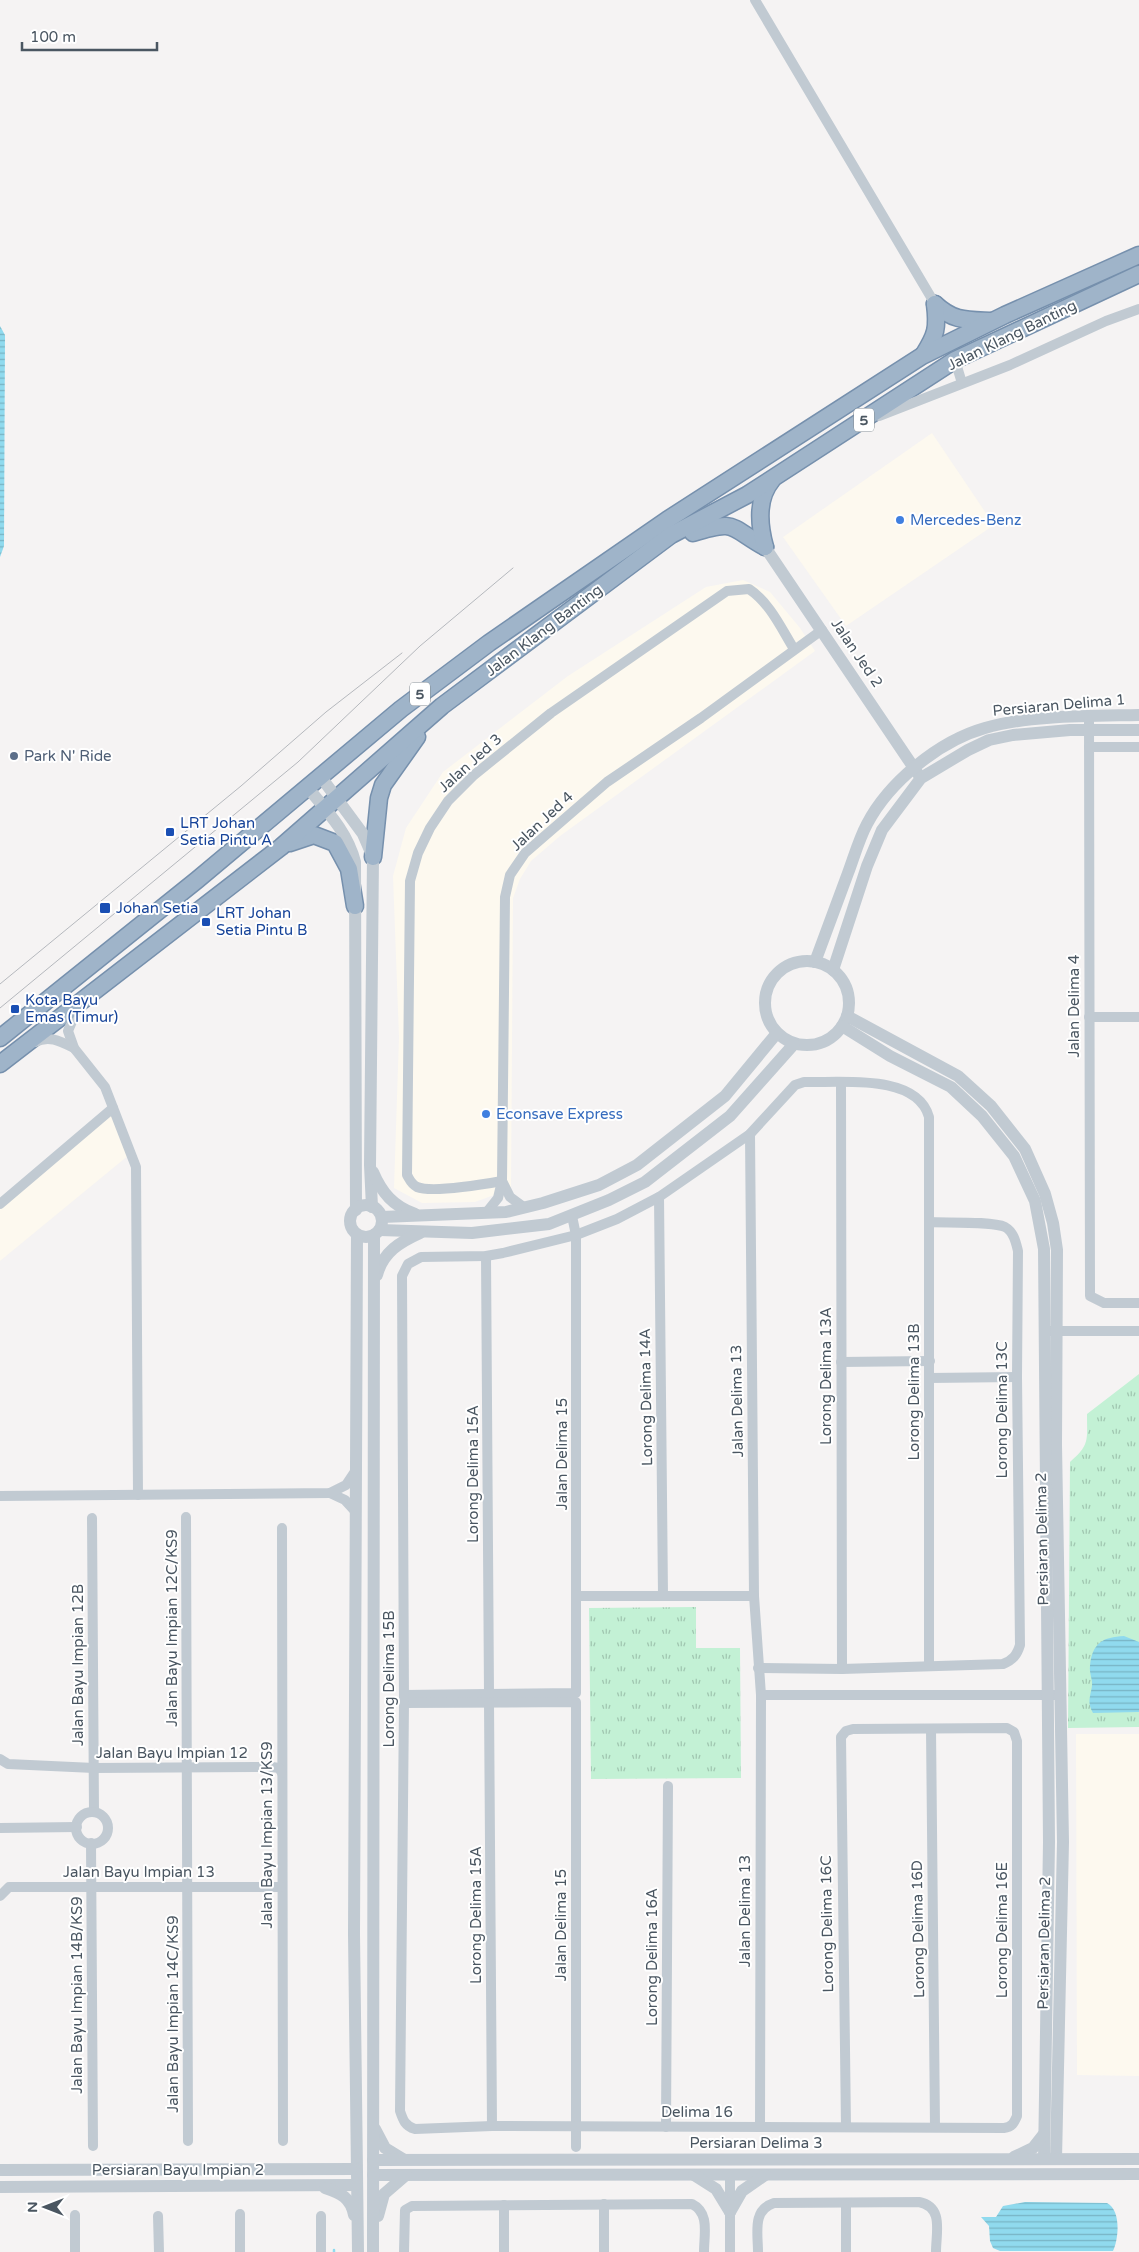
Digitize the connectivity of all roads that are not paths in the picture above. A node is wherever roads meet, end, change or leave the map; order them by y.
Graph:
1 (754, 0) edge
2 (1139, 255) edge
3 (1095, 274) junction
4 (1139, 274) edge
5 (935, 304) junction
6 (1139, 309) edge
7 (992, 322) junction
8 (922, 356) junction
9 (955, 360) junction
10 (962, 383) junction
11 (854, 427) junction
12 (773, 479) junction
13 (672, 535) junction
14 (765, 547) junction
15 (822, 630) junction
16 (794, 649) junction
17 (442, 706) junction
18 (1139, 715) edge
19 (1089, 716) junction
20 (1089, 730) junction
21 (1139, 730) edge
22 (1089, 747) junction
23 (1139, 747) edge
24 (914, 766) junction
25 (321, 777) junction
26 (921, 778) junction
27 (308, 788) junction
28 (330, 803) junction
29 (280, 847) junction
30 (373, 857) junction
31 (355, 906) junction
32 (815, 962) junction
33 (833, 970) junction
34 (89, 994) junction
35 (1089, 1017) junction
36 (1139, 1017) edge
37 (845, 1021) junction
38 (777, 1033) junction
39 (0, 1038) edge
40 (794, 1044) junction
41 (74, 1048) junction
42 (5, 1059) edge
43 (841, 1083) junction
44 (113, 1108) junction
45 (750, 1134) junction
46 (370, 1165) junction
47 (502, 1181) junction
48 (577, 1192) junction
49 (659, 1197) junction
50 (553, 1200) junction
51 (0, 1204) edge
52 (372, 1207) junction
53 (525, 1208) junction
54 (356, 1210) junction
55 (486, 1213) junction
56 (420, 1216) junction
57 (572, 1216) junction
58 (382, 1217) junction
59 (929, 1222) junction
60 (424, 1231) junction
61 (377, 1233) junction
62 (358, 1235) junction
63 (576, 1235) junction
64 (486, 1256) junction
65 (375, 1287) junction
66 (1139, 1303) edge
67 (1139, 1330) edge
68 (1050, 1331) junction
69 (841, 1362) junction
70 (930, 1362) junction
71 (1016, 1377) junction
72 (929, 1378) junction
73 (357, 1468) junction
74 (330, 1493) junction
75 (0, 1496) edge
76 (138, 1496) junction
77 (356, 1512) junction
78 (186, 1517) dead end
79 (92, 1518) dead end
80 (282, 1528) dead end
81 (577, 1596) junction
82 (663, 1596) junction
83 (754, 1596) junction
84 (929, 1666) junction
85 (758, 1668) junction
86 (842, 1669) junction
87 (761, 1695) junction
88 (1046, 1695) junction
89 (1062, 1695) junction
90 (489, 1698) junction
91 (576, 1698) junction
92 (404, 1699) junction
93 (931, 1729) junction
94 (0, 1759) edge
95 (94, 1768) junction
96 (188, 1769) junction
97 (282, 1772) junction
98 (668, 1786) dead end
99 (94, 1812) junction
100 (76, 1827) junction
101 (0, 1828) edge
102 (91, 1843) junction
103 (92, 1886) junction
104 (188, 1886) junction
105 (281, 1888) junction
106 (0, 1896) edge
107 (400, 2111) joint
108 (373, 2124) junction
109 (492, 2126) junction
110 (666, 2127) junction
111 (760, 2127) junction
112 (846, 2127) junction
113 (935, 2127) junction
114 (576, 2128) junction
115 (1004, 2128) joint
116 (1050, 2134) junction
117 (188, 2141) dead end
118 (283, 2141) dead end
119 (356, 2144) junction
120 (93, 2146) dead end
121 (576, 2147) junction
122 (1010, 2159) junction
123 (1081, 2159) junction
124 (1139, 2159) edge
125 (373, 2160) junction
126 (405, 2160) junction
127 (553, 2160) junction
128 (592, 2160) junction
129 (716, 2160) junction
130 (743, 2160) junction
131 (1050, 2161) junction
132 (336, 2169) junction
133 (356, 2169) junction
134 (0, 2170) edge
135 (694, 2174) junction
136 (730, 2174) junction
137 (765, 2174) junction
138 (1036, 2174) junction
139 (1064, 2174) junction
140 (1139, 2174) edge
141 (373, 2175) junction
142 (406, 2175) junction
143 (316, 2185) junction
144 (357, 2185) junction
145 (0, 2187) edge
146 (846, 2203) junction
147 (604, 2204) junction
148 (504, 2205) junction
149 (730, 2212) junction
150 (240, 2214) dead end
151 (75, 2215) dead end
152 (158, 2216) dead end
153 (322, 2216) dead end
154 (358, 2237) junction
155 (373, 2237) junction
156 (75, 2252) edge
157 (159, 2252) edge
158 (240, 2252) edge
159 (322, 2252) edge
160 (358, 2252) edge
161 (373, 2252) edge
162 (404, 2252) edge
163 (504, 2252) edge
164 (604, 2252) edge
165 (704, 2252) edge
166 (730, 2252) edge
167 (758, 2252) edge
168 (846, 2252) edge
169 (936, 2252) edge

1 - 5 street
2 - 3 highway, Jalan Klang Banting / 5
3 - 7 highway, Jalan Klang Banting / 5
3 - 9 highway
4 - 9 highway, Jalan Klang Banting / 5
5 - 7 highway
5 - 8 highway
6 - 10 street
7 - 8 highway, Jalan Klang Banting / 5
8 - 25 highway, Jalan Klang Banting / 5
9 - 10 street
9 - 11 highway, Jalan Klang Banting / 5
10 - 11 street
11 - 12 highway, Jalan Klang Banting / 5
12 - 13 highway, Jalan Klang Banting / 5
12 - 14 highway
13 - 14 highway
13 - 17 highway, Jalan Klang Banting / 5
14 - 15 street, Jalan Jed 2
15 - 16 street, Jalan Jed 4
15 - 24 street, Jalan Jed 2
16 - 47 street, Jalan Jed 4
16 - 47 street, Jalan Jed 3
17 - 28 highway, Jalan Klang Banting / 5
17 - 30 highway
18 - 19 street, Persiaran Delima 1
19 - 20 street, Jalan Delima 4
19 - 24 street, Persiaran Delima 1
20 - 21 street, Persiaran Delima 1
20 - 22 street, Jalan Delima 4
20 - 26 street, Persiaran Delima 1
22 - 23 street
22 - 35 street, Jalan Delima 4
24 - 26 street, Jalan Jed 2
24 - 32 street, Persiaran Delima 1
25 - 27 highway, Jalan Klang Banting / 5
25 - 28 street
26 - 33 street, Persiaran Delima 1
27 - 28 street
27 - 39 highway, Jalan Klang Banting / 5
28 - 29 highway, Jalan Klang Banting / 5
28 - 30 street
28 - 31 street
29 - 31 highway
29 - 34 highway, Jalan Klang Banting / 5
30 - 46 street
31 - 54 street
32 - 33 street
32 - 38 street
33 - 37 street
34 - 41 street
34 - 42 highway, Jalan Klang Banting / 5
35 - 36 street
35 - 66 street, Jalan Delima 4
37 - 40 street
37 - 68 street, Persiaran Delima 2
38 - 40 street
38 - 48 street
40 - 57 street
41 - 42 street
41 - 44 street
43 - 45 street
43 - 59 street, Lorong Delima 13B
43 - 69 street, Lorong Delima 13A
44 - 51 street
44 - 76 street
45 - 49 street
45 - 83 street, Jalan Delima 13
46 - 52 street
46 - 56 street
47 - 53 street
47 - 55 street, Jalan Jed 4
48 - 50 street
48 - 57 street
49 - 63 street
49 - 82 street, Lorong Delima 14A
50 - 53 street
50 - 57 street
52 - 54 street
52 - 58 street
53 - 55 street
54 - 62 street
55 - 56 street
56 - 58 street
57 - 60 street
57 - 63 street, Jalan Delima 15
58 - 61 street
59 - 70 street, Lorong Delima 13B
59 - 71 street, Lorong Delima 13C
60 - 61 street
60 - 65 street
61 - 62 street
61 - 65 street
62 - 65 street
62 - 73 street
63 - 64 street
63 - 81 street, Jalan Delima 15
64 - 90 street, Lorong Delima 15A
64 - 92 street, Lorong Delima 15B
65 - 108 street
67 - 68 street
68 - 88 street, Persiaran Delima 2
68 - 89 street, Persiaran Delima 2
69 - 70 street
69 - 86 street, Lorong Delima 13A
70 - 72 street, Lorong Delima 13B
71 - 72 street
71 - 84 street, Lorong Delima 13C
72 - 84 street, Lorong Delima 13B
73 - 74 street
73 - 77 street
74 - 76 street
74 - 77 street
75 - 76 street
77 - 119 street
78 - 96 street, Jalan Bayu Impian 12C/KS9
79 - 95 street, Jalan Bayu Impian 12B
80 - 97 street, Jalan Bayu Impian 13/KS9
81 - 82 street
81 - 91 street, Jalan Delima 15
82 - 83 street
83 - 85 street, Jalan Delima 13
84 - 86 street
85 - 86 street
85 - 87 street, Jalan Delima 13
87 - 88 street
87 - 111 street, Jalan Delima 13
88 - 89 street
88 - 116 street, Persiaran Delima 2
89 - 116 street, Persiaran Delima 2
90 - 91 street
90 - 92 street
90 - 109 street, Lorong Delima 15A
91 - 114 street, Jalan Delima 15
92 - 107 street, Lorong Delima 15B
93 - 112 street, Lorong Delima 16C
93 - 113 street, Lorong Delima 16D
93 - 115 street, Lorong Delima 16E
94 - 95 street, Jalan Bayu Impian 12
95 - 96 street, Jalan Bayu Impian 12
95 - 99 street, Jalan Bayu Impian 12B
96 - 97 street, Jalan Bayu Impian 12
96 - 104 street, Jalan Bayu Impian 12C/KS9
97 - 105 street, Jalan Bayu Impian 13/KS9
98 - 110 street, Lorong Delima 16A
99 - 100 street
99 - 102 street
100 - 101 street
100 - 102 street
102 - 103 street, Jalan Bayu Impian 14B/KS9
103 - 104 street, Jalan Bayu Impian 13
103 - 106 street, Jalan Bayu Impian 13
103 - 120 street, Jalan Bayu Impian 14B/KS9
104 - 105 street, Jalan Bayu Impian 13
104 - 117 street, Jalan Bayu Impian 14C/KS9
105 - 118 street, Jalan Bayu Impian 13/KS9
107 - 109 street, Delima 16
108 - 125 street
108 - 126 street
109 - 114 street, Delima 16
110 - 111 street, Delima 16
110 - 114 street, Delima 16
111 - 112 street, Delima 16
112 - 113 street, Delima 16
113 - 115 street, Delima 16
114 - 121 street, Jalan Delima 15
116 - 122 street
116 - 123 street
116 - 131 street, Persiaran Delima 2
119 - 132 street
119 - 133 street
121 - 127 street
121 - 128 street
122 - 130 street, Persiaran Delima 3
122 - 131 street, Persiaran Delima 3
123 - 124 street, Persiaran Delima 3
123 - 131 street, Persiaran Delima 3
125 - 126 street, Persiaran Delima 3
125 - 141 street
126 - 127 street, Persiaran Delima 3
127 - 128 street, Persiaran Delima 3
128 - 129 street, Persiaran Delima 3
129 - 130 street, Persiaran Delima 3
129 - 136 street
130 - 136 street
131 - 138 street
131 - 139 street
132 - 133 street, Persiaran Bayu Impian 2
132 - 134 street, Persiaran Bayu Impian 2
133 - 144 street
135 - 136 street, Persiaran Delima 3
135 - 142 street, Persiaran Delima 3
135 - 149 street
136 - 137 street, Persiaran Delima 3
136 - 149 street
137 - 138 street, Persiaran Delima 3
137 - 149 street
138 - 139 street, Persiaran Delima 3
139 - 140 street, Persiaran Delima 3
141 - 142 street, Persiaran Delima 3
141 - 155 street
142 - 155 street
143 - 144 street, Persiaran Bayu Impian 2
143 - 145 street, Persiaran Bayu Impian 2
143 - 154 street
144 - 154 street
146 - 167 street
146 - 168 street
146 - 169 street
147 - 148 street
147 - 164 street
147 - 165 street
148 - 162 street
148 - 163 street
149 - 166 street
150 - 158 street
151 - 156 street
152 - 157 street
153 - 159 street
154 - 160 street
155 - 161 street

